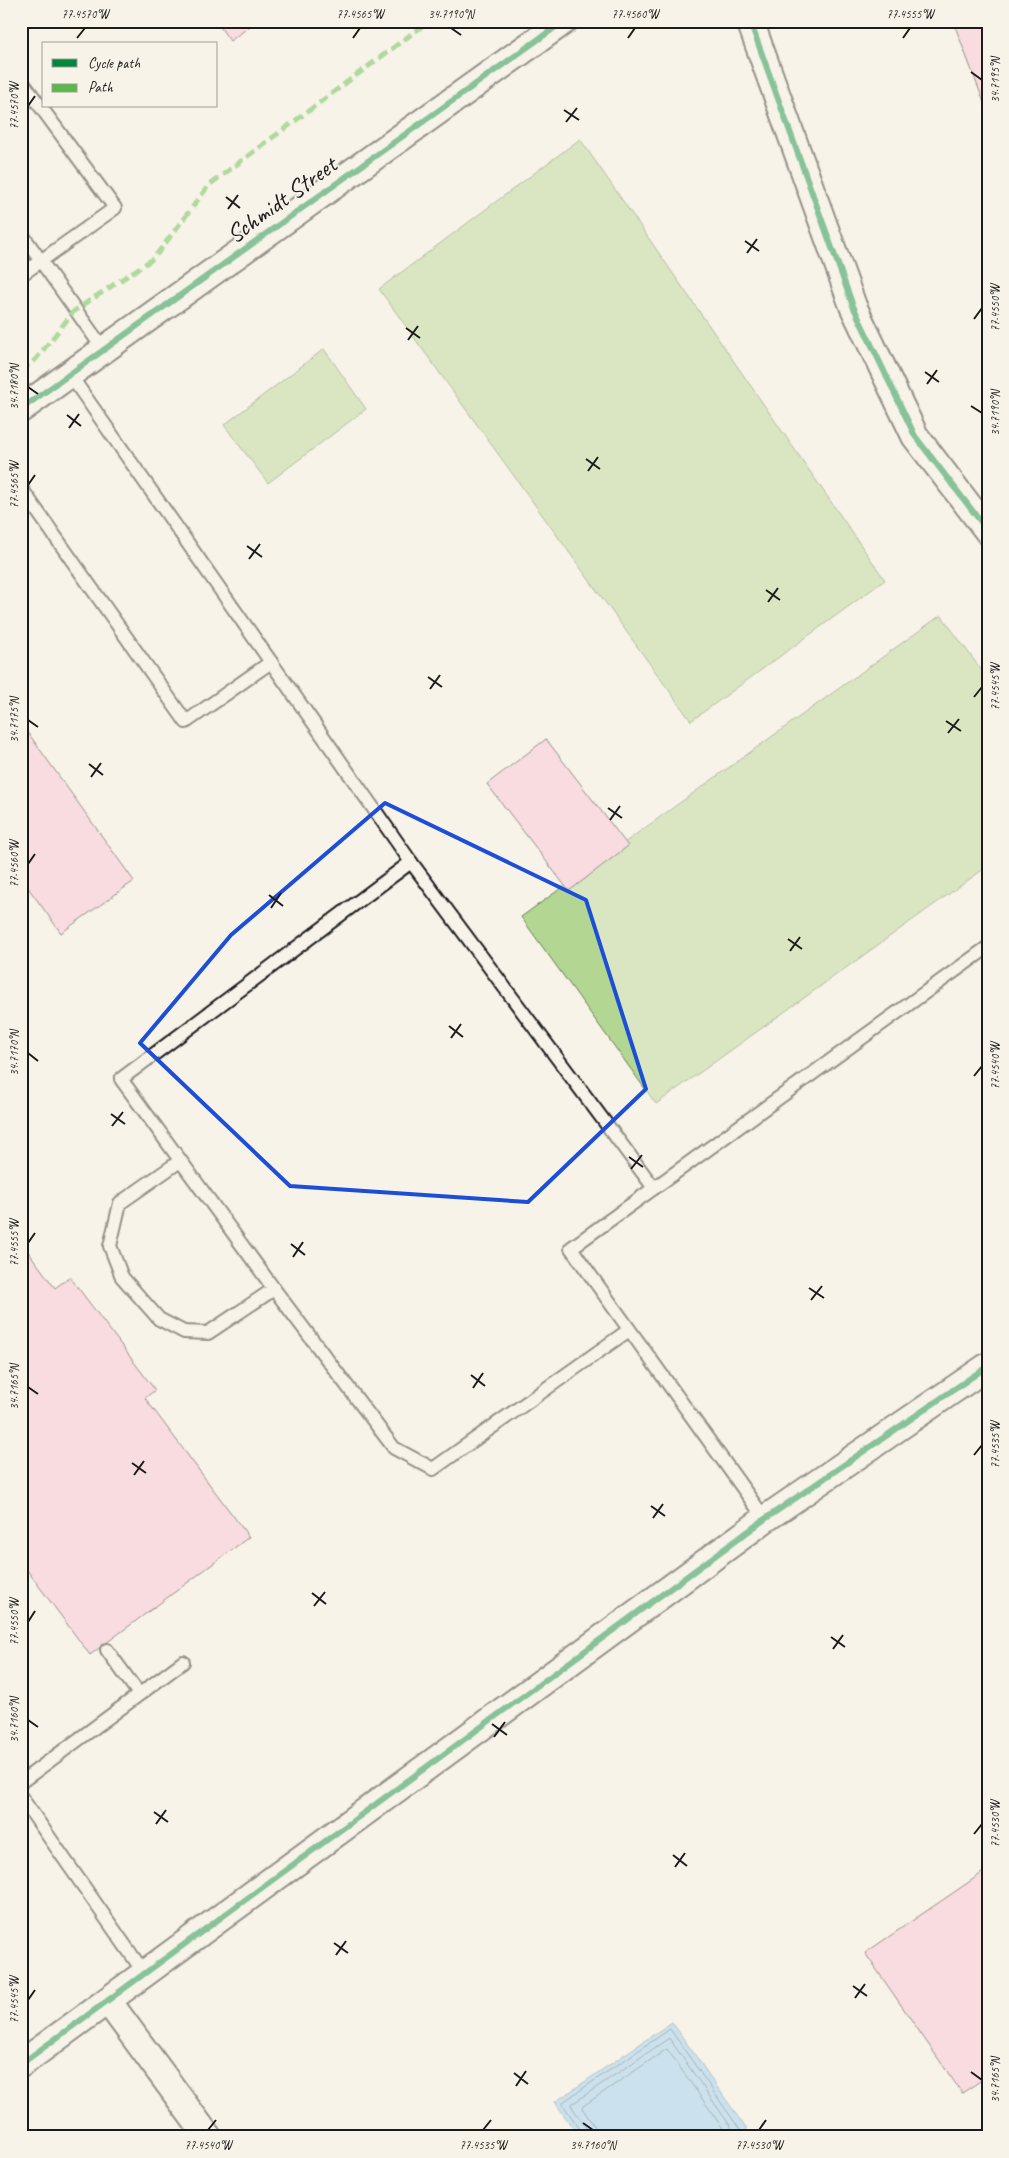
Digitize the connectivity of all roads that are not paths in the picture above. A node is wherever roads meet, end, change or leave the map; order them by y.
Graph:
1 (564, 21) edge
2 (750, 21) edge
3 (21, 80) edge
4 (21, 233) edge
5 (40, 261) junction
6 (21, 275) edge
7 (104, 350) junction
8 (70, 375) junction
9 (21, 409) edge
10 (21, 488) edge
11 (988, 532) edge
12 (271, 662) junction
13 (411, 862) junction
14 (988, 947) edge
15 (180, 1161) junction
16 (654, 1188) junction
17 (274, 1289) junction
18 (629, 1330) junction
19 (988, 1366) edge
20 (764, 1519) junction
21 (107, 1650) dead end
22 (183, 1662) dead end
23 (139, 1694) junction
24 (21, 1782) edge
25 (21, 1797) edge
26 (145, 1974) junction
27 (108, 2001) junction
28 (21, 2064) edge
29 (208, 2137) edge

1 - 7 street, Schmidt Street
2 - 11 street
3 - 5 lane
4 - 5 lane
5 - 6 lane
5 - 7 lane
7 - 8 street, Schmidt Street
8 - 9 street, Schmidt Street
8 - 12 lane
10 - 12 lane
12 - 13 lane
13 - 15 lane
13 - 16 lane
14 - 16 lane
15 - 17 lane
15 - 17 lane
16 - 18 lane
17 - 18 lane
18 - 20 lane
19 - 20 street
20 - 26 street
21 - 23 lane
22 - 23 lane
23 - 24 lane
25 - 26 lane
26 - 27 street
27 - 28 street
27 - 29 street

